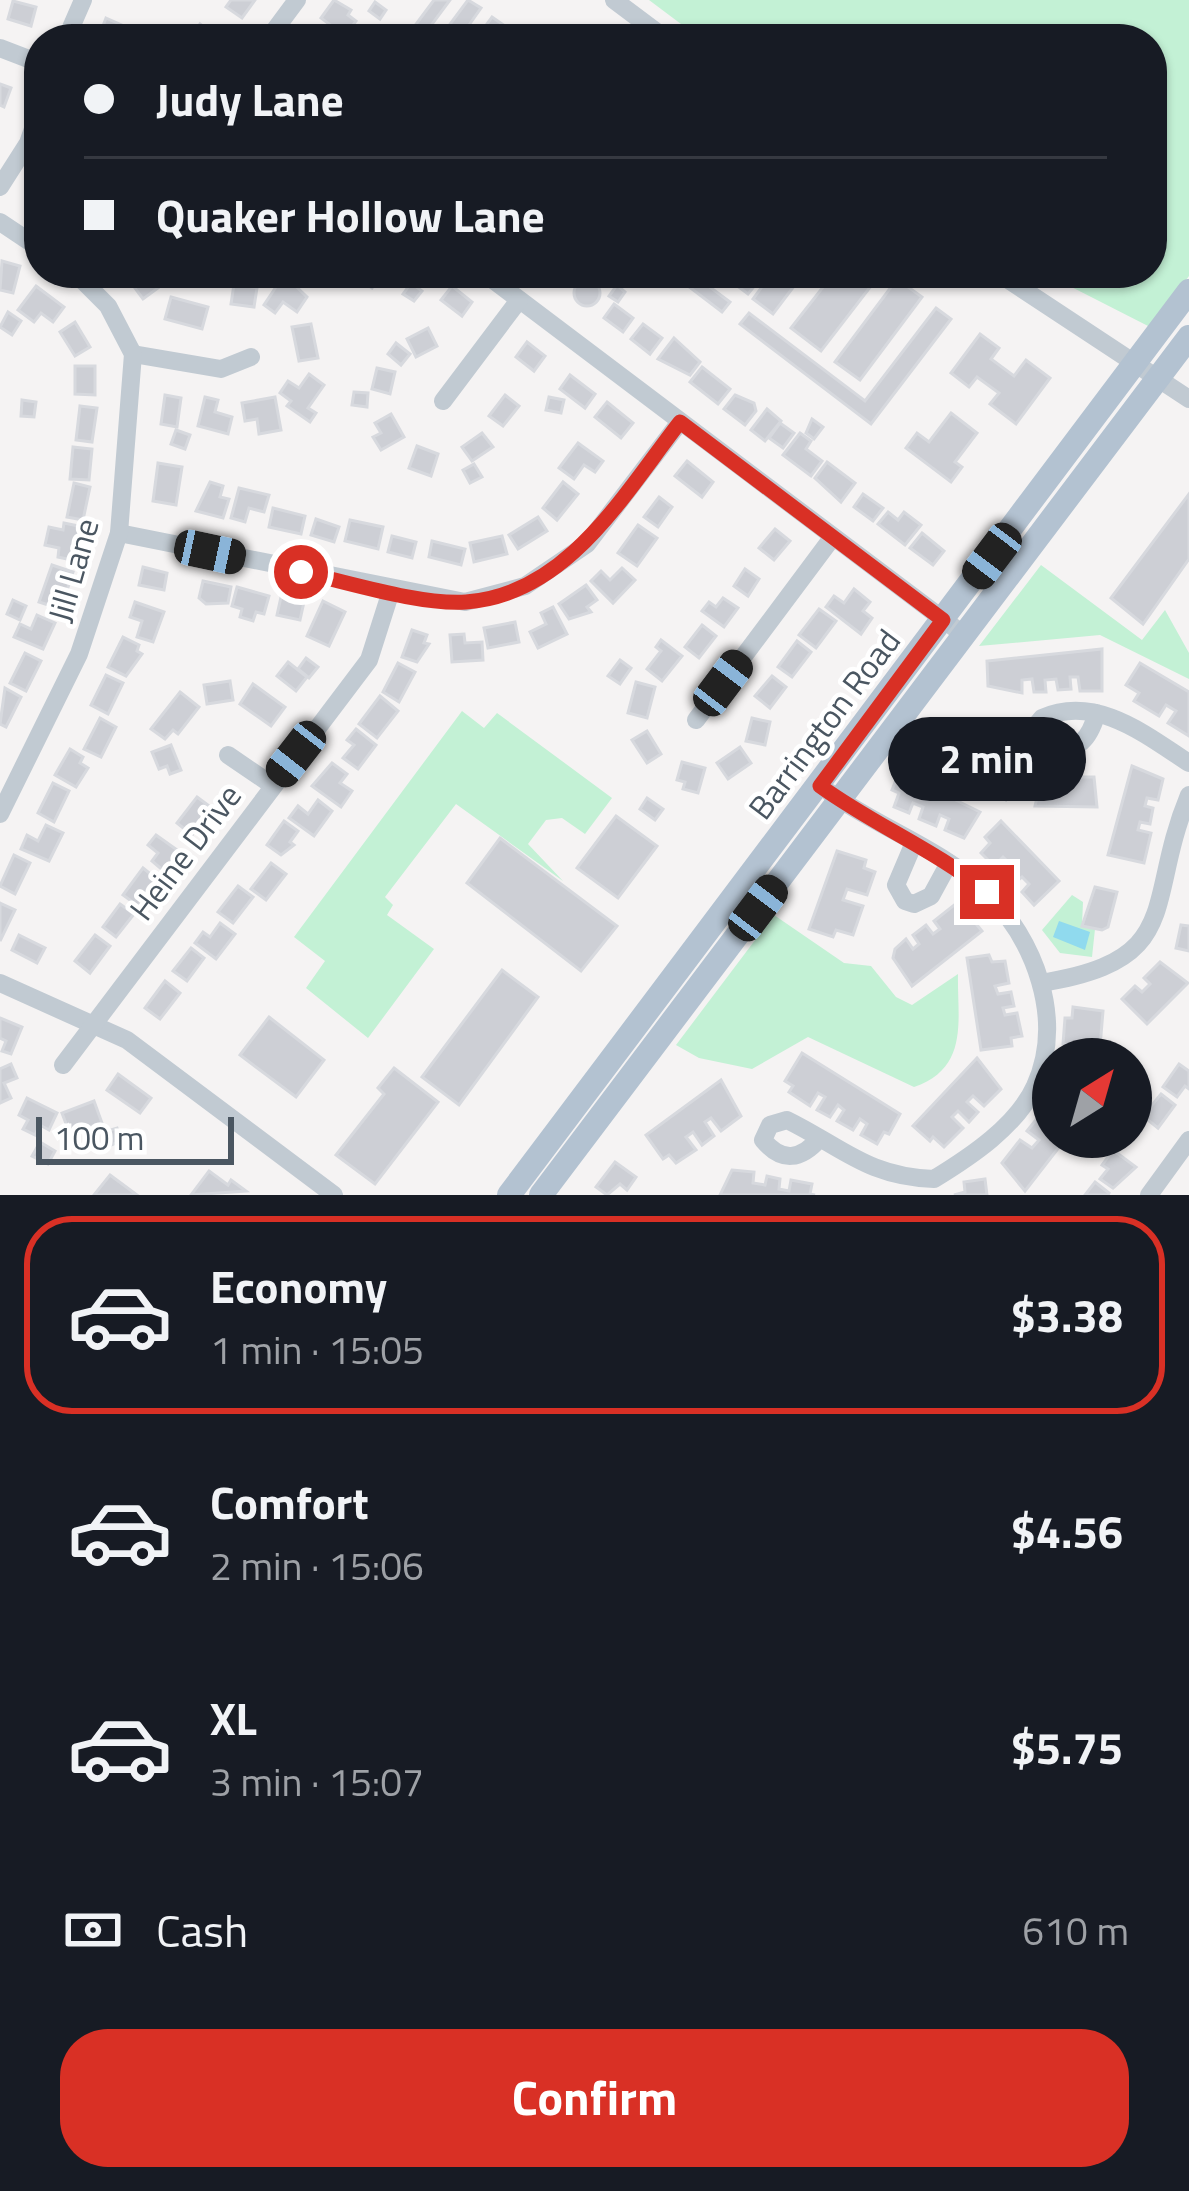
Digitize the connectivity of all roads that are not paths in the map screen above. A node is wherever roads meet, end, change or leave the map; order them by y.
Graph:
1 (614, 0) edge
2 (646, 24) edge
3 (24, 149) edge
4 (0, 187) edge
5 (90, 288) edge
6 (503, 288) edge
7 (1021, 288) edge
8 (1189, 291) edge
9 (518, 300) junction
10 (1189, 337) edge
11 (134, 354) junction
12 (250, 357) dead end
13 (1136, 364) junction
14 (1157, 378) junction
15 (1189, 398) edge
16 (443, 400) dead end
17 (680, 422) junction
18 (119, 533) junction
19 (832, 538) junction
20 (392, 591) junction
21 (943, 620) junction
22 (964, 635) junction
23 (1097, 713) dead end
24 (696, 719) dead end
25 (228, 754) dead end
26 (1189, 763) edge
27 (272, 785) junction
28 (829, 793) junction
29 (1189, 795) edge
30 (0, 814) edge
31 (914, 844) junction
32 (949, 862) junction
33 (0, 982) edge
34 (1041, 983) junction
35 (93, 1023) junction
36 (63, 1065) dead end
37 (820, 1138) dead end
38 (1189, 1140) edge
39 (903, 1186) edge
40 (935, 1187) edge
41 (334, 1195) edge
42 (509, 1195) edge
43 (541, 1195) edge
44 (1149, 1195) edge

1 - 2 street
3 - 4 street
5 - 11 street
6 - 9 street
7 - 13 street
8 - 13 main road, Barrington Road
9 - 16 street
9 - 17 street
10 - 14 main road, Barrington Road
11 - 12 street
11 - 18 street, Jill Lane
13 - 14 street
13 - 21 main road, Barrington Road
14 - 15 street
14 - 22 main road, Barrington Road
17 - 19 street
17 - 20 street
18 - 20 street
18 - 30 street, Jill Lane
19 - 21 street
19 - 24 street
20 - 27 street, Heine Drive
21 - 22 street
21 - 28 main road, Barrington Road
22 - 28 main road, Barrington Road
23 - 26 street
25 - 27 street
27 - 35 street, Heine Drive
28 - 31 street
28 - 42 main road, Barrington Road
28 - 43 main road, Barrington Road
29 - 34 street
31 - 32 street
31 - 32 street
32 - 34 street
33 - 35 street
34 - 40 street
35 - 36 street, Heine Drive
35 - 41 street
37 - 39 street
38 - 44 street
39 - 40 street

